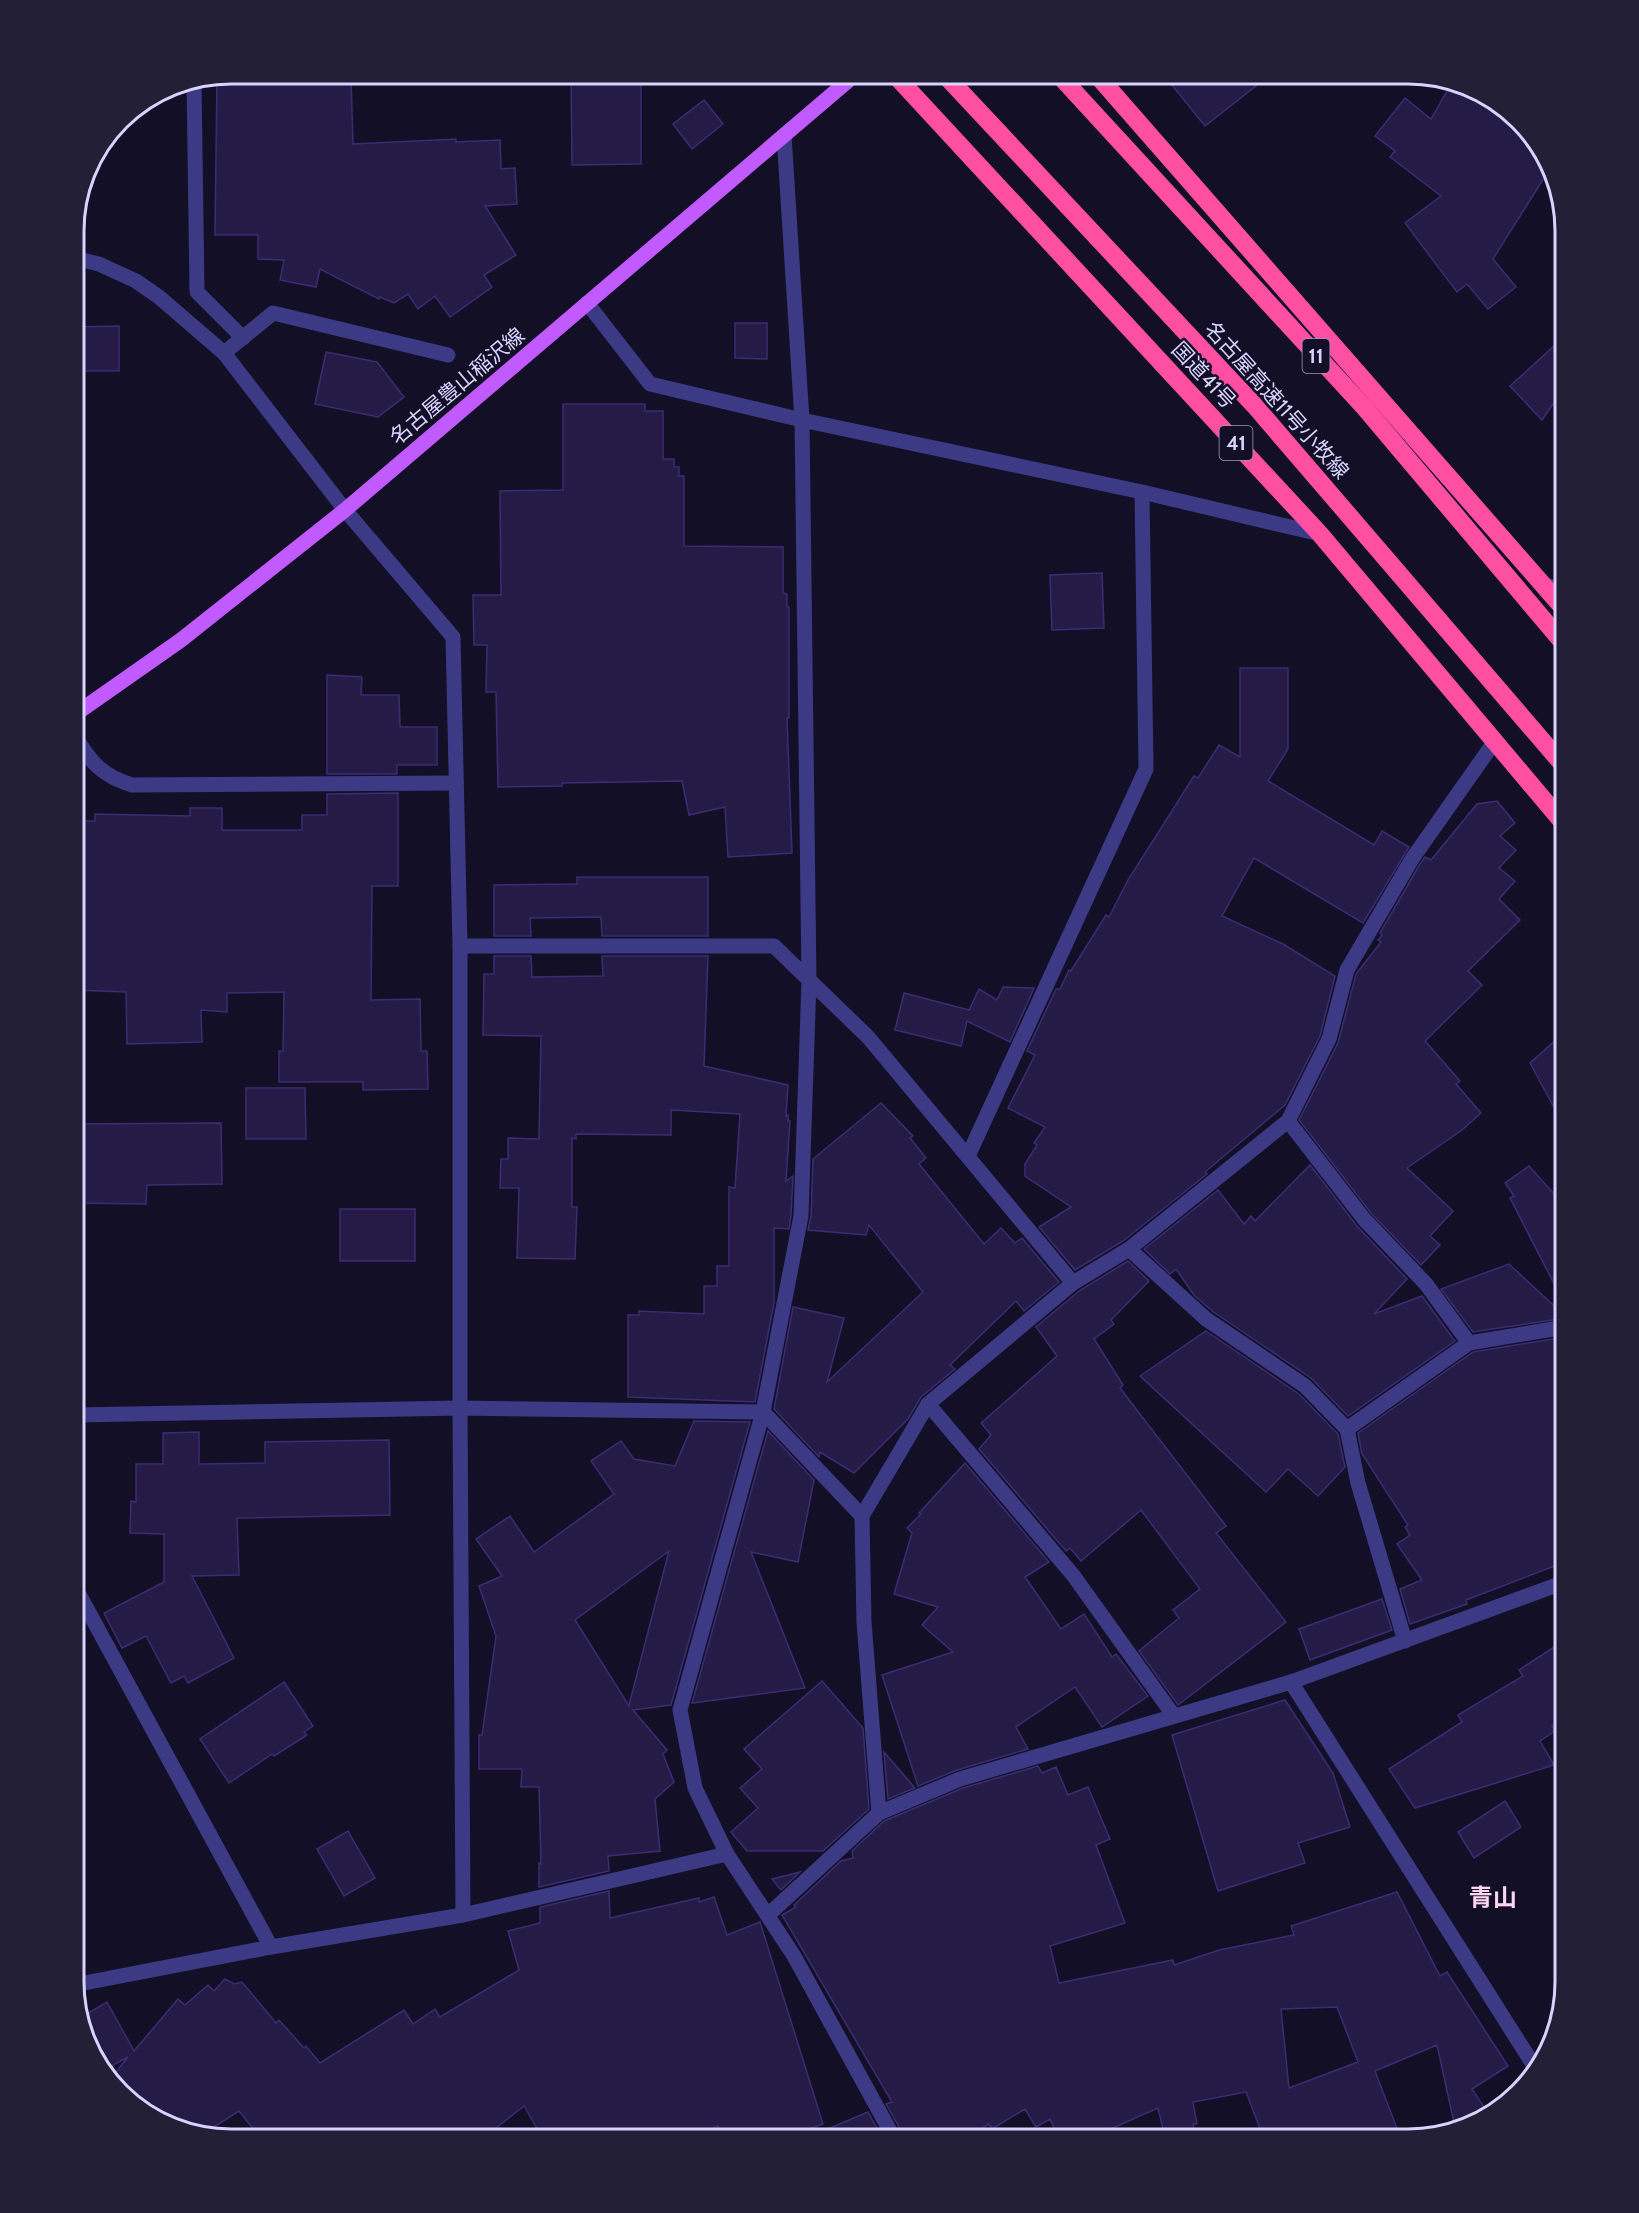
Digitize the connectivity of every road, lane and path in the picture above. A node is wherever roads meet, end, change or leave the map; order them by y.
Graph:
1 (844, 84) edge
2 (903, 84) edge
3 (953, 84) edge
4 (1067, 84) edge
5 (1105, 84) edge
6 (194, 89) edge
7 (784, 135) junction
8 (84, 260) edge
9 (587, 303) junction
10 (243, 338) junction
11 (224, 353) junction
12 (448, 355) dead end
13 (802, 420) junction
14 (1142, 492) junction
15 (345, 510) junction
16 (1320, 534) junction
17 (1545, 585) junction
18 (1555, 587) edge
19 (1555, 597) edge
20 (1555, 632) edge
21 (84, 707) edge
22 (1495, 741) junction
23 (84, 752) edge
24 (1555, 754) edge
25 (456, 783) junction
26 (1555, 812) edge
27 (460, 946) junction
28 (809, 981) junction
29 (1288, 1120) junction
30 (968, 1155) junction
31 (1129, 1249) junction
32 (1073, 1283) junction
33 (1555, 1329) edge
34 (1469, 1342) junction
35 (928, 1404) junction
36 (460, 1408) junction
37 (763, 1412) junction
38 (84, 1415) edge
39 (1347, 1429) junction
40 (862, 1516) junction
41 (1555, 1586) edge
42 (84, 1603) edge
43 (1405, 1641) junction
44 (1291, 1682) junction
45 (1174, 1716) junction
46 (879, 1813) junction
47 (726, 1854) junction
48 (463, 1915) junction
49 (768, 1915) junction
50 (271, 1947) junction
51 (84, 1983) edge
52 (1531, 2061) edge
53 (889, 2129) edge

1 - 7 main road, 名古屋豊山稲沢線
2 - 16 highway, 国道41号 / 41
3 - 24 highway, 名古屋高速11号小牧線
4 - 20 highway, 11
5 - 17 highway
6 - 10 street
7 - 9 main road, 名古屋豊山稲沢線
7 - 13 street
8 - 11 street
9 - 13 street
9 - 15 main road, 名古屋豊山稲沢線
10 - 11 street
10 - 12 street
11 - 15 street
13 - 14 street
13 - 28 street
14 - 16 street
14 - 30 street
15 - 21 main road, 名古屋豊山稲沢線
15 - 25 street
16 - 22 highway, 国道41号 / 41
17 - 18 street
17 - 19 highway
22 - 26 highway, 国道41号 / 41
22 - 29 street
23 - 25 street
25 - 27 street
27 - 28 street
27 - 36 street
28 - 30 street
28 - 37 street
29 - 31 street
29 - 34 street
30 - 32 street
31 - 32 street
31 - 39 street
32 - 35 street
33 - 34 street
34 - 39 street
35 - 40 street
35 - 45 street
36 - 37 street
36 - 38 street
36 - 48 street
37 - 40 street
37 - 47 street
39 - 43 street
40 - 46 street
41 - 43 street
42 - 50 street
43 - 44 street
44 - 45 street
44 - 52 street
45 - 46 street
46 - 49 street
47 - 48 street
47 - 49 street
48 - 50 street
49 - 53 street
50 - 51 street

